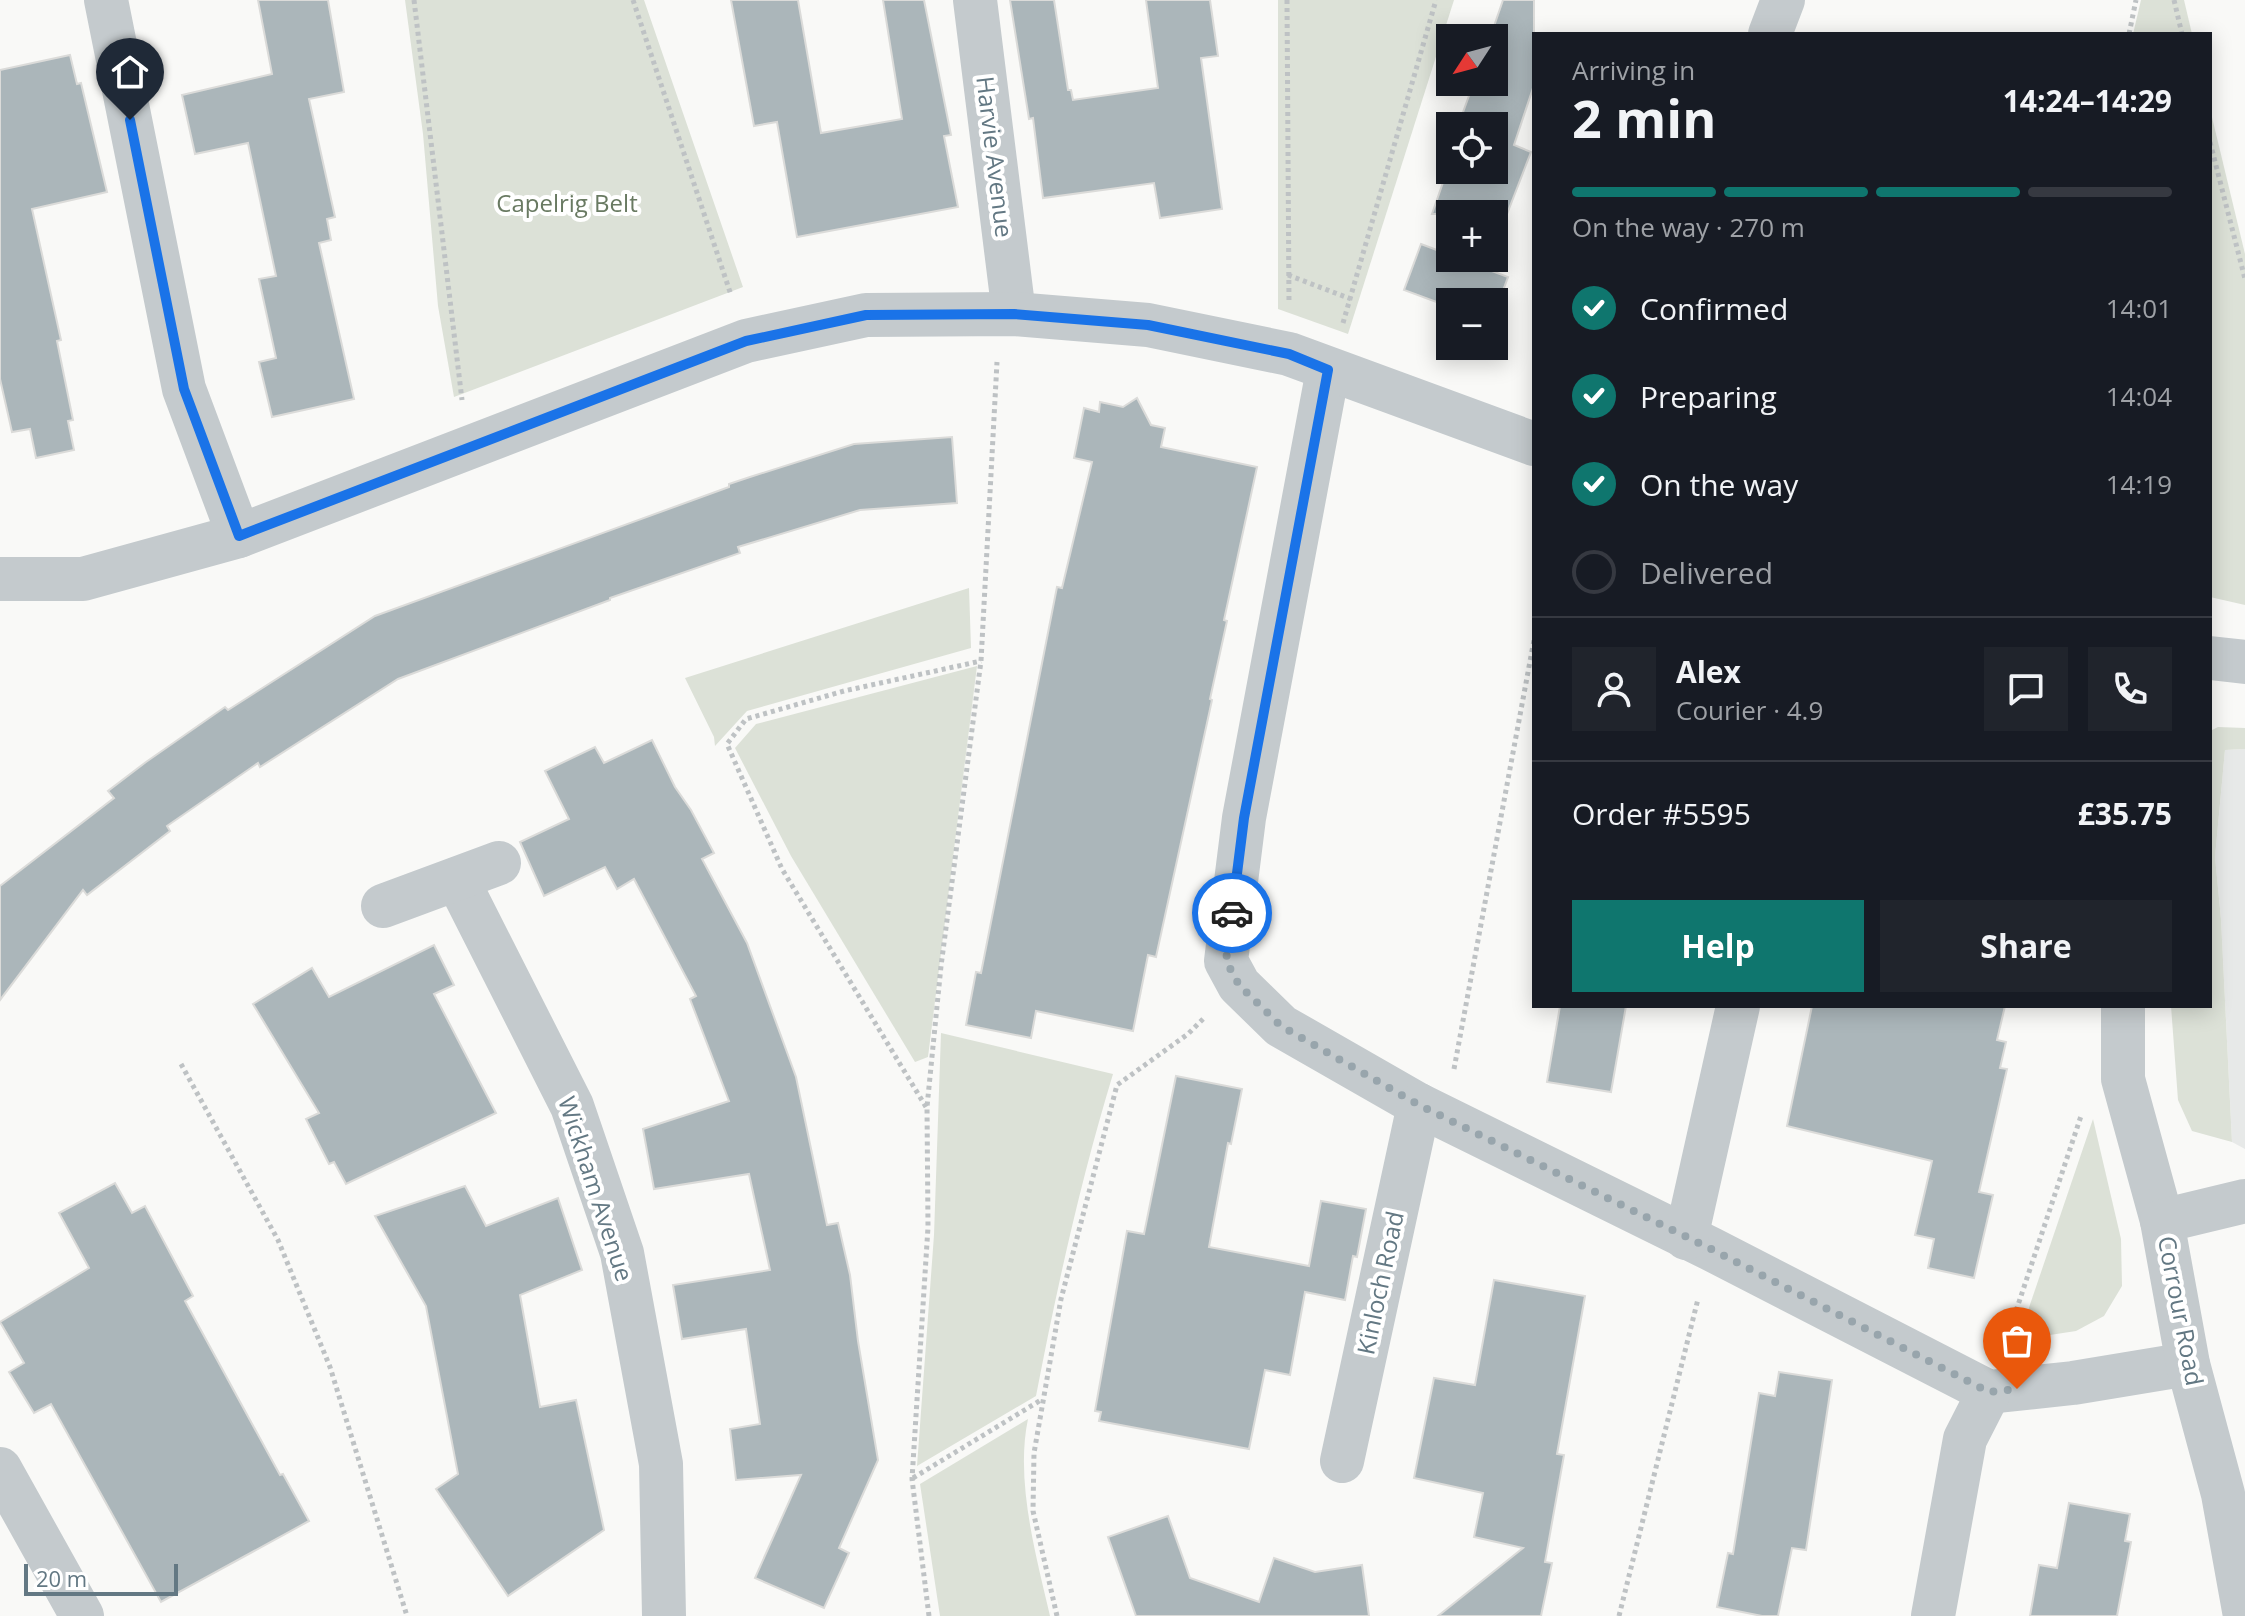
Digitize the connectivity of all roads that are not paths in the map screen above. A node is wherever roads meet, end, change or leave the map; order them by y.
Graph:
1 (106, 0) edge
2 (975, 0) edge
3 (1783, 0) edge
4 (1771, 32) edge
5 (1007, 314) junction
6 (1309, 362) junction
7 (1532, 443) edge
8 (239, 536) junction
9 (0, 579) edge
10 (2212, 658) edge
11 (2245, 662) edge
12 (499, 863) dead end
13 (457, 879) junction
14 (383, 906) dead end
15 (1738, 1008) edge
16 (2123, 1008) edge
17 (1432, 1111) junction
18 (2245, 1201) edge
19 (2162, 1221) junction
20 (1698, 1244) junction
21 (2188, 1364) junction
22 (1989, 1392) junction
23 (1342, 1461) dead end
24 (0, 1469) edge
25 (82, 1616) edge
26 (664, 1616) edge
27 (1933, 1616) edge
28 (2245, 1616) edge

1 - 8 street
2 - 5 street, Harvie Avenue
3 - 4 street
5 - 6 street
5 - 8 street
6 - 7 street
6 - 17 street
8 - 9 street
10 - 11 street
12 - 13 street
13 - 14 street
13 - 26 street, Wickham Avenue
15 - 20 street
16 - 19 street, Corrour Road
17 - 20 street
17 - 23 street, Kinloch Road
18 - 19 street
19 - 21 street, Corrour Road
20 - 22 street
21 - 22 street
21 - 28 street, Corrour Road
22 - 27 street
24 - 25 street

